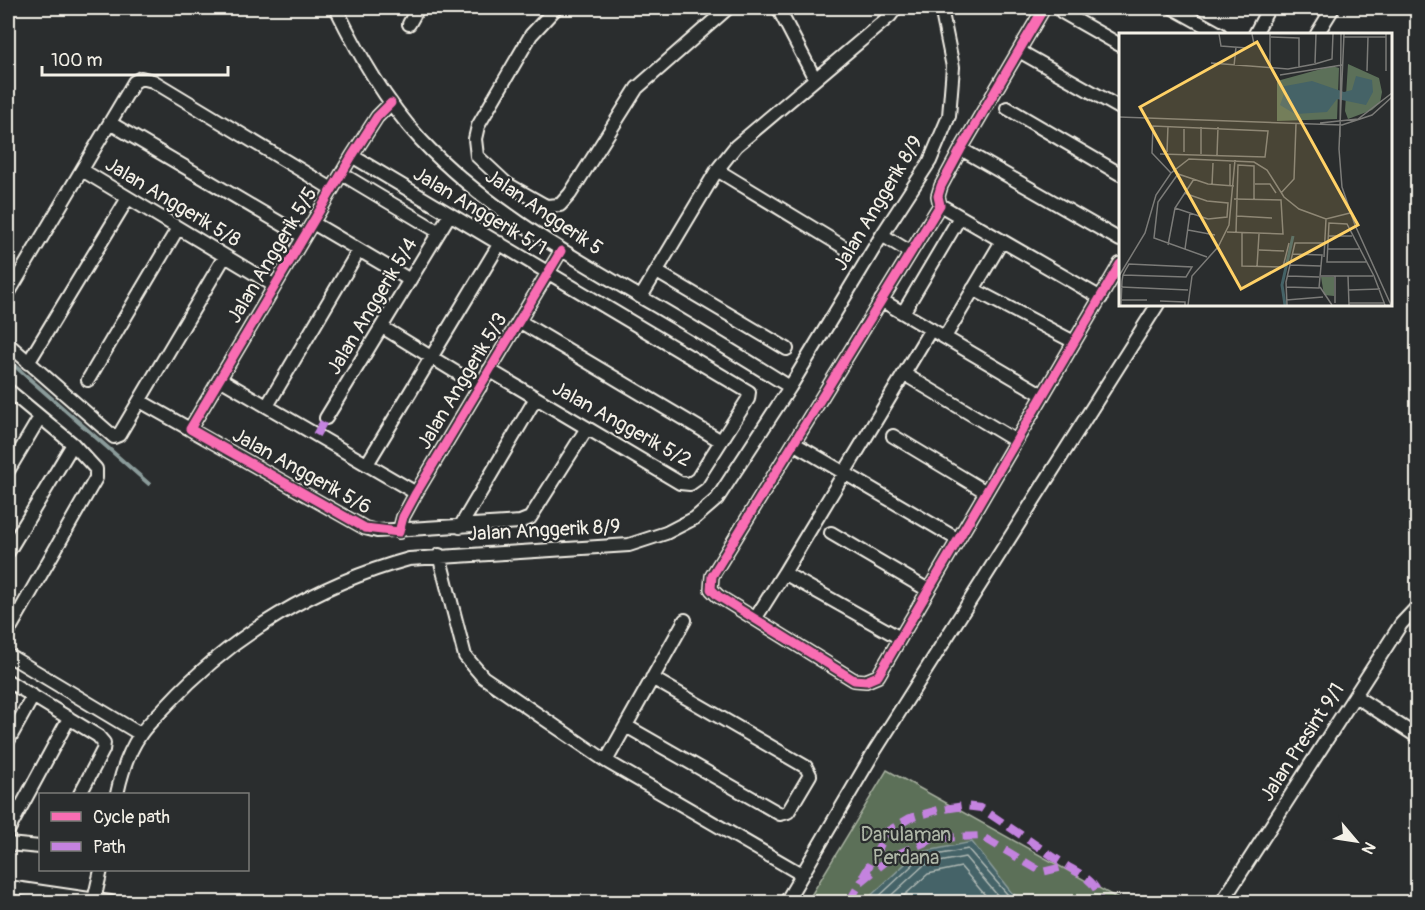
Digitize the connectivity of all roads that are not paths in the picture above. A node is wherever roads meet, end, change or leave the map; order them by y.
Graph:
1 (336, 8) edge
2 (418, 8) edge
3 (556, 8) edge
4 (728, 8) edge
5 (778, 8) edge
6 (896, 8) edge
7 (940, 8) edge
8 (1044, 8) edge
9 (1173, 8) edge
10 (1266, 8) edge
11 (1333, 8) edge
12 (1062, 12) dead end
13 (409, 24) dead end
14 (1218, 33) edge
15 (1255, 33) edge
16 (1318, 33) edge
17 (1119, 44) edge
18 (1019, 51) junction
19 (815, 80) junction
20 (390, 103) junction
21 (1119, 107) edge
22 (1007, 108) dead end
23 (110, 123) junction
24 (961, 149) junction
25 (352, 156) junction
26 (82, 170) junction
27 (717, 170) junction
28 (1119, 173) edge
29 (342, 174) junction
30 (332, 189) junction
31 (128, 198) junction
32 (940, 205) junction
33 (450, 214) junction
34 (960, 217) junction
35 (313, 223) junction
36 (178, 228) junction
37 (440, 232) junction
38 (882, 235) junction
39 (304, 237) junction
40 (1119, 239) edge
41 (1002, 241) junction
42 (500, 243) junction
43 (847, 249) dead end
44 (359, 250) junction
45 (561, 251) junction
46 (910, 252) junction
47 (225, 256) junction
48 (1119, 266) edge
49 (549, 272) junction
50 (657, 272) junction
51 (410, 280) junction
52 (275, 286) junction
53 (973, 289) junction
54 (8, 294) edge
55 (641, 297) junction
56 (1101, 298) junction
57 (881, 300) junction
58 (1157, 306) edge
59 (903, 313) junction
60 (519, 321) junction
61 (382, 327) junction
62 (931, 329) junction
63 (945, 338) junction
64 (1074, 342) junction
65 (8, 344) edge
66 (787, 349) dead end
67 (432, 357) junction
68 (28, 363) junction
69 (489, 370) junction
70 (904, 374) junction
71 (220, 379) junction
72 (88, 380) dead end
73 (480, 387) junction
74 (790, 387) junction
75 (8, 392) edge
76 (1043, 395) junction
77 (536, 398) junction
78 (140, 401) junction
79 (267, 406) junction
80 (40, 417) junction
81 (326, 418) dead end
82 (587, 428) junction
83 (190, 429) junction
84 (893, 436) dead end
85 (721, 441) junction
86 (1016, 441) junction
87 (73, 444) junction
88 (795, 444) junction
89 (367, 464) junction
90 (8, 471) edge
91 (844, 472) junction
92 (986, 492) junction
93 (416, 493) junction
94 (460, 527) junction
95 (399, 532) junction
96 (831, 533) dead end
97 (957, 539) junction
98 (8, 552) edge
99 (439, 555) junction
100 (783, 573) junction
101 (928, 590) junction
102 (1418, 606) edge
103 (756, 619) junction
104 (685, 620) dead end
105 (8, 632) edge
106 (900, 638) junction
107 (8, 655) edge
108 (652, 678) junction
109 (8, 681) edge
110 (33, 696) junction
111 (1355, 696) junction
112 (69, 718) junction
113 (626, 726) junction
114 (140, 734) junction
115 (1418, 737) edge
116 (8, 741) edge
117 (606, 761) junction
118 (81, 793) edge
119 (118, 793) edge
120 (8, 831) edge
121 (1418, 841) edge
122 (8, 844) edge
123 (39, 847) edge
124 (101, 871) edge
125 (1418, 871) edge
126 (801, 874) junction
127 (8, 887) edge
128 (94, 900) junction
129 (1225, 901) edge
130 (110, 903) edge
131 (786, 903) edge

1 - 20 street, Jalan Anggerik 5
2 - 13 street
3 - 4 street
5 - 19 street
6 - 19 street
7 - 38 street, Jalan Anggerik 8/9
8 - 18 street
9 - 14 street
10 - 15 street
11 - 16 street
12 - 17 street
18 - 21 street
18 - 24 street
19 - 27 street
20 - 25 street, Jalan Anggerik 5/5
20 - 45 street, Jalan Anggerik 5
22 - 28 street
23 - 26 street
23 - 30 street
23 - 39 street
24 - 32 street
24 - 40 street
25 - 29 street, Jalan Anggerik 5/5
25 - 33 street, Jalan Anggerik 5/1
26 - 31 street, Jalan Anggerik 5/8
26 - 54 street
27 - 43 street
27 - 50 street
29 - 30 street, Jalan Anggerik 5/5
29 - 37 street
30 - 35 street, Jalan Anggerik 5/5
31 - 36 street, Jalan Anggerik 5/8
31 - 68 street
32 - 34 street
32 - 46 street
33 - 37 street, Jalan Anggerik 5/4
33 - 42 street, Jalan Anggerik 5/1
34 - 41 street
34 - 59 street
35 - 39 street, Jalan Anggerik 5/5
35 - 44 street
36 - 47 street, Jalan Anggerik 5/8
36 - 72 street
37 - 51 street, Jalan Anggerik 5/4
38 - 46 street
38 - 74 street, Jalan Anggerik 8/9
39 - 52 street, Jalan Anggerik 5/5
41 - 53 street
41 - 56 street
42 - 49 street, Jalan Anggerik 5/1
42 - 67 street
44 - 51 street
44 - 79 street
45 - 49 street, Jalan Anggerik 5/3
45 - 55 street, Jalan Anggerik 5
46 - 57 street
47 - 52 street, Jalan Anggerik 5/8
47 - 78 street
48 - 56 street
49 - 60 street, Jalan Anggerik 5/3
49 - 85 street, Jalan Anggerik 5/1
50 - 55 street
50 - 66 street
51 - 61 street, Jalan Anggerik 5/4
52 - 71 street, Jalan Anggerik 5/5
53 - 63 street
53 - 64 street
55 - 74 street, Jalan Anggerik 5
56 - 64 street
57 - 59 street
57 - 88 street
58 - 126 street
59 - 62 street
60 - 69 street, Jalan Anggerik 5/3
60 - 85 street
61 - 67 street
61 - 81 street, Jalan Anggerik 5/4
62 - 63 street
62 - 70 street
63 - 76 street
64 - 76 street
65 - 68 street
67 - 73 street
67 - 89 street
68 - 78 street
69 - 73 street, Jalan Anggerik 5/3
69 - 77 street, Jalan Anggerik 5/2
70 - 86 street
70 - 91 street
71 - 79 street
71 - 83 street, Jalan Anggerik 5/5
73 - 93 street, Jalan Anggerik 5/3
74 - 99 street, Jalan Anggerik 8/9
75 - 80 street
76 - 86 street
77 - 82 street, Jalan Anggerik 5/2
77 - 94 street
78 - 83 street, Jalan Anggerik 5/6
79 - 89 street
80 - 87 street
80 - 90 street
82 - 85 street, Jalan Anggerik 5/2
82 - 94 street, Jalan Anggerik 5/6
83 - 95 street, Jalan Anggerik 5/6
84 - 92 street
86 - 92 street
87 - 98 street
87 - 105 street
88 - 91 street
88 - 103 street
89 - 93 street
91 - 97 street
91 - 100 street
92 - 97 street
93 - 95 street, Jalan Anggerik 5/3
94 - 95 street, Jalan Anggerik 5/6
96 - 101 street
97 - 101 street
99 - 114 street, Jalan Anggerik 8/9
99 - 117 street
100 - 103 street
100 - 106 street
101 - 106 street
102 - 111 street, Jalan Presint 9/1
103 - 106 street
104 - 108 street
107 - 114 street
108 - 113 street
108 - 113 street
109 - 110 street
110 - 112 street
110 - 116 street
111 - 115 street
111 - 129 street, Jalan Presint 9/1
112 - 118 street
112 - 120 street
113 - 117 street
114 - 119 street, Jalan Anggerik 8/9
117 - 126 street
121 - 125 street
122 - 123 street
124 - 128 street
126 - 131 street
127 - 128 street
128 - 130 street

